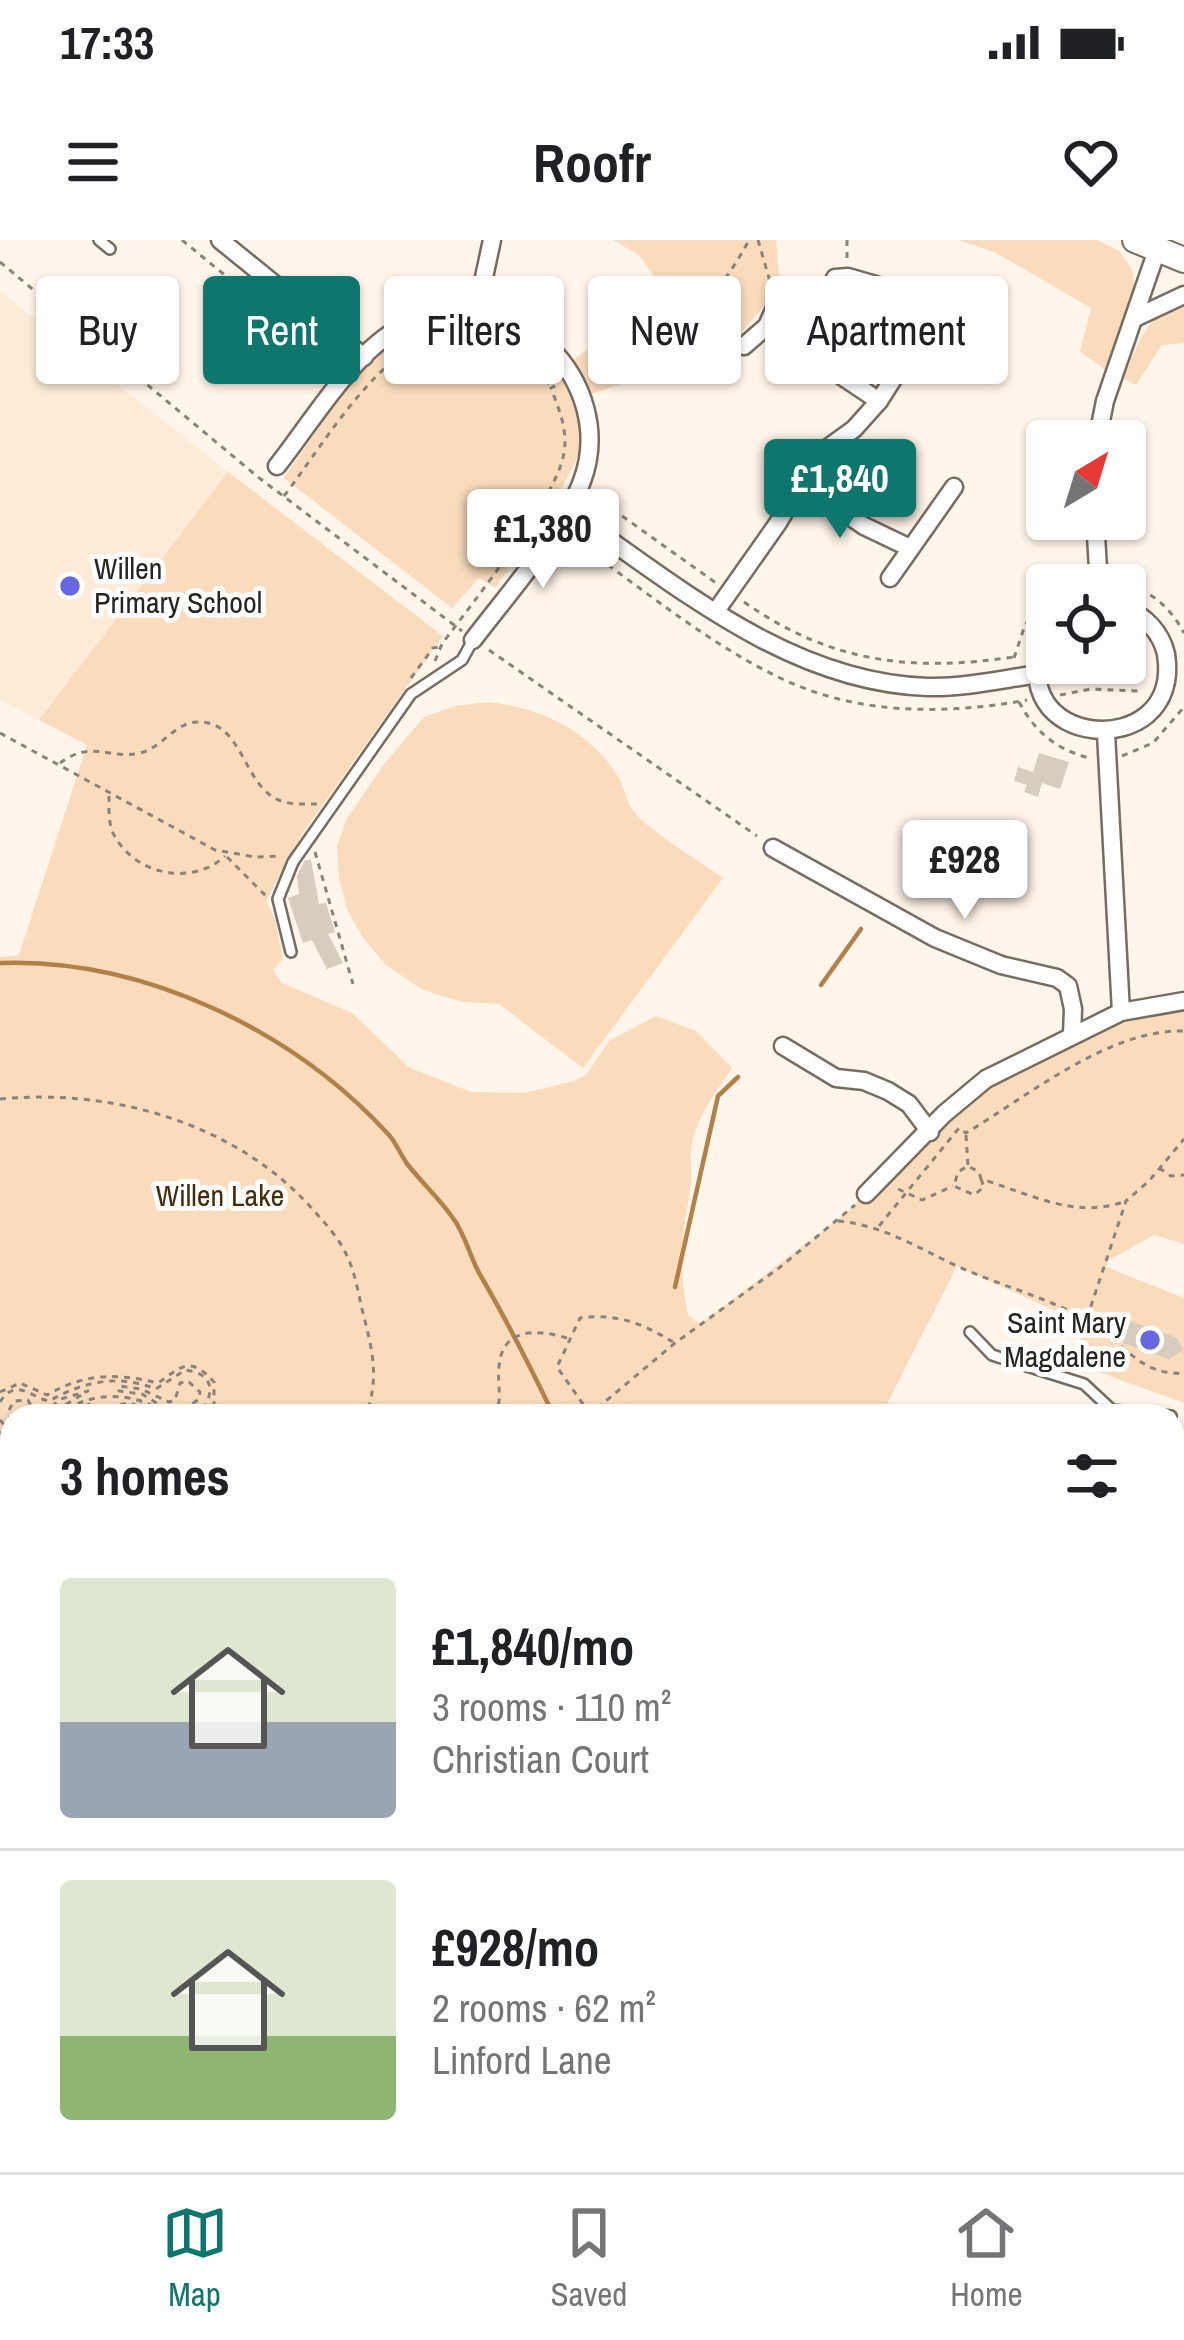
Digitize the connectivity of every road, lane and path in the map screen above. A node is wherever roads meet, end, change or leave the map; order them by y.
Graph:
1 (99, 240) edge
2 (492, 240) edge
3 (758, 240) edge
4 (847, 240) edge
5 (226, 242) edge
6 (1146, 245) edge
7 (110, 249) dead end
8 (1184, 260) edge
9 (0, 262) edge
10 (267, 276) edge
11 (484, 276) edge
12 (766, 276) edge
13 (842, 276) edge
14 (1184, 295) edge
15 (1137, 316) junction
16 (765, 328) edge
17 (384, 338) edge
18 (741, 345) edge
19 (744, 346) joint
20 (360, 354) edge
21 (364, 357) junction
22 (564, 363) edge
23 (854, 384) edge
24 (890, 384) edge
25 (551, 388) dead end
26 (879, 401) junction
27 (1102, 420) edge
28 (277, 466) dead end
29 (800, 482) junction
30 (954, 488) dead end
31 (283, 497) junction
32 (567, 510) junction
33 (585, 523) junction
34 (910, 548) junction
35 (890, 578) dead end
36 (1146, 591) edge
37 (730, 592) junction
38 (716, 611) junction
39 (1146, 620) edge
40 (456, 626) junction
41 (1184, 633) edge
42 (473, 640) junction
43 (441, 646) junction
44 (1014, 658) dead end
45 (1176, 667) edge
46 (1026, 676) edge
47 (427, 681) junction
48 (1042, 684) edge
49 (408, 699) junction
50 (1106, 733) junction
51 (0, 734) edge
52 (59, 764) junction
53 (110, 794) junction
54 (333, 803) junction
55 (317, 836) dead end
56 (773, 848) joint
57 (215, 850) junction
58 (301, 850) junction
59 (225, 856) junction
60 (278, 906) junction
61 (291, 952) dead end
62 (353, 984) dead end
63 (1184, 1000) edge
64 (1121, 1012) junction
65 (1184, 1031) edge
66 (1072, 1035) junction
67 (784, 1046) dead end
68 (0, 1099) edge
69 (930, 1132) junction
70 (966, 1133) junction
71 (1184, 1139) edge
72 (968, 1166) junction
73 (1159, 1168) junction
74 (1184, 1175) edge
75 (981, 1180) junction
76 (954, 1186) junction
77 (898, 1189) dead end
78 (866, 1194) joint
79 (907, 1195) junction
80 (1126, 1201) junction
81 (838, 1220) junction
82 (878, 1227) junction
83 (1087, 1320) junction
84 (970, 1332) dead end
85 (568, 1339) junction
86 (675, 1342) junction
87 (1184, 1372) edge
88 (0, 1392) edge
89 (104, 1397) junction
90 (0, 1402) edge
91 (55, 1404) edge
92 (67, 1404) edge
93 (78, 1404) edge
94 (104, 1404) edge
95 (145, 1404) edge
96 (158, 1404) edge
97 (192, 1404) edge
98 (209, 1404) edge
99 (214, 1404) edge
100 (369, 1404) edge
101 (498, 1404) edge
102 (582, 1404) edge
103 (604, 1404) edge
104 (1106, 1404) edge

1 - 7 lane
2 - 11 street
3 - 12 path
4 - 13 path
5 - 10 street
6 - 8 street
6 - 15 street
9 - 31 path
14 - 15 street
15 - 27 street
16 - 19 street
17 - 21 street
18 - 19 path
20 - 21 street
21 - 28 street
22 - 32 street
23 - 26 street
24 - 26 street
25 - 31 path
26 - 29 street
29 - 34 street
29 - 37 street
30 - 34 street
31 - 40 path
32 - 33 street
32 - 42 street
33 - 37 path
33 - 38 street
34 - 35 street
36 - 41 path
37 - 38 street
37 - 44 path
38 - 46 street
39 - 45 street
40 - 42 path
40 - 43 path
42 - 47 lane
42 - 56 path
43 - 47 path
43 - 49 path
45 - 50 street
47 - 49 lane
48 - 50 street
49 - 54 lane
50 - 64 street
51 - 52 path
52 - 53 path
52 - 54 path
53 - 57 path
53 - 59 path
54 - 58 lane
55 - 62 path
56 - 66 street
57 - 58 path
57 - 59 path
58 - 60 lane
59 - 60 path
60 - 61 lane
63 - 64 street
64 - 66 street
65 - 70 path
66 - 69 street
67 - 69 street
68 - 100 path
69 - 78 street
70 - 72 path
70 - 79 path
71 - 73 path
72 - 75 path
72 - 76 path
73 - 74 path
73 - 80 path
75 - 76 path
75 - 80 path
76 - 79 path
77 - 79 path
78 - 81 path
79 - 82 path
80 - 83 path
81 - 82 path
81 - 86 path
82 - 83 path
83 - 87 path
84 - 104 lane
85 - 86 path
85 - 101 path
85 - 102 path
86 - 103 path
88 - 99 path
89 - 93 path
89 - 94 path
89 - 95 path
90 - 98 path
91 - 92 path
96 - 97 path

